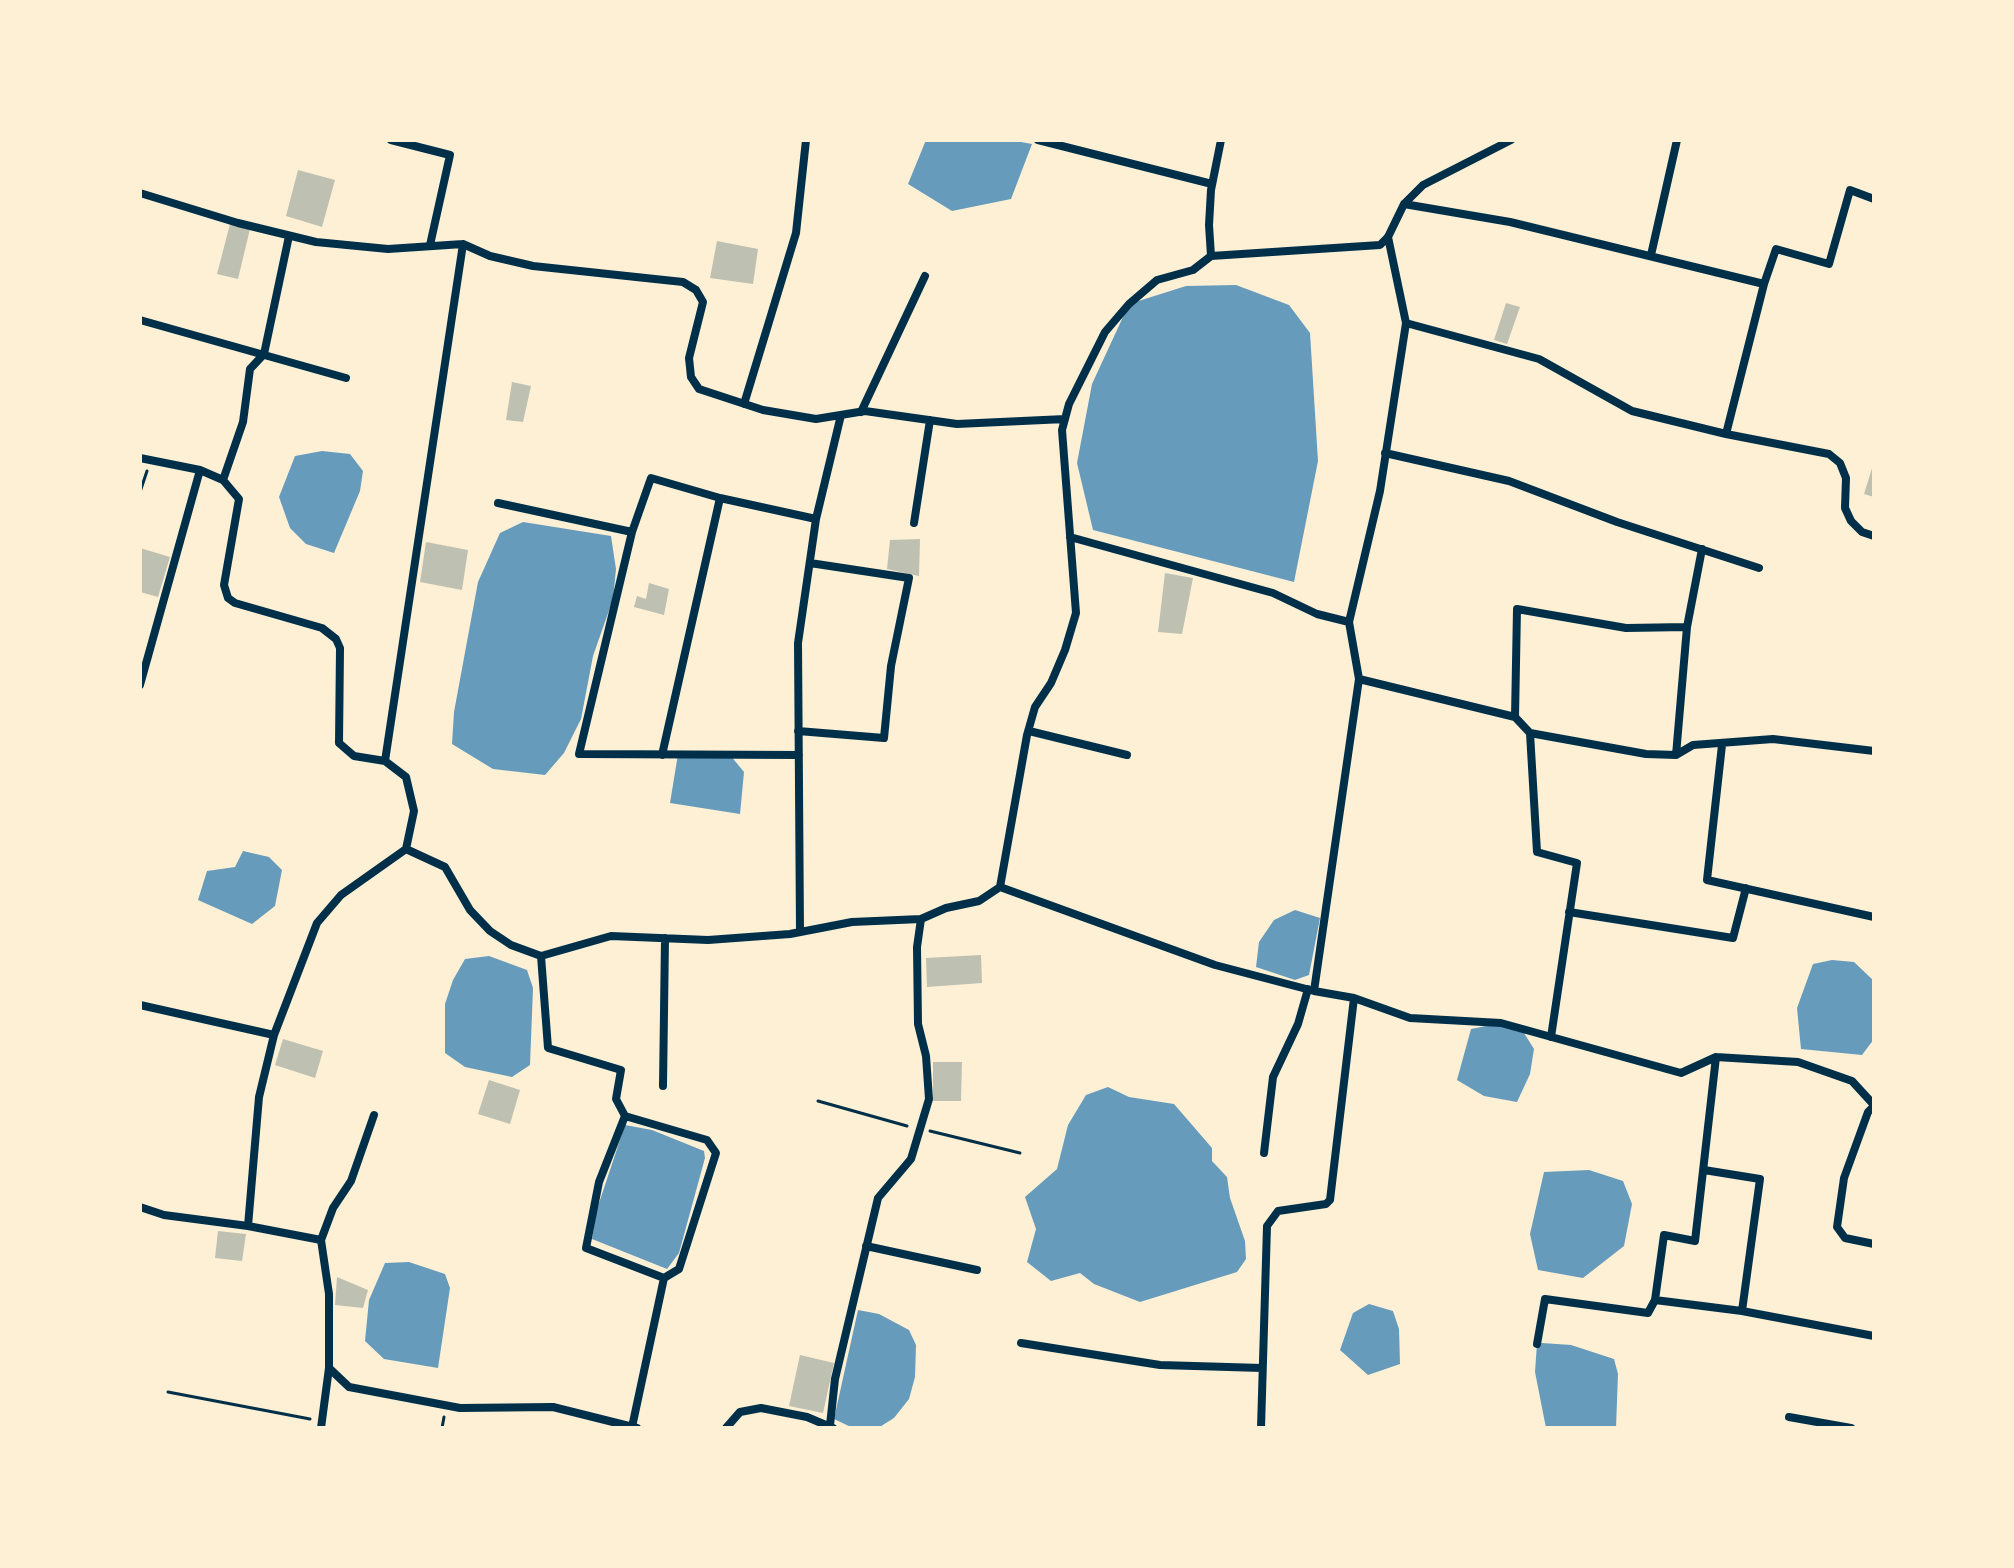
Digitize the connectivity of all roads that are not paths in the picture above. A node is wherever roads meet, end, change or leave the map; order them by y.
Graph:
1 (391, 140) edge
2 (806, 140) edge
3 (1038, 140) edge
4 (1221, 140) edge
5 (1511, 140) edge
6 (1677, 140) edge
7 (1212, 184) junction
8 (140, 193) edge
9 (1874, 199) edge
10 (1404, 204) junction
11 (289, 236) junction
12 (1388, 237) junction
13 (463, 244) junction
14 (430, 245) junction
15 (1651, 255) junction
16 (1211, 256) junction
17 (925, 276) dead end
18 (1764, 284) junction
19 (140, 320) edge
20 (1406, 323) junction
21 (264, 354) junction
22 (346, 378) dead end
23 (744, 404) junction
24 (861, 412) junction
25 (841, 415) junction
26 (1065, 419) junction
27 (930, 420) junction
28 (1726, 434) junction
29 (1385, 453) junction
30 (140, 458) edge
31 (200, 470) junction
32 (223, 480) junction
33 (720, 498) junction
34 (498, 503) dead end
35 (816, 519) junction
36 (914, 523) dead end
37 (632, 532) junction
38 (1874, 536) edge
39 (1070, 537) junction
40 (1702, 549) junction
41 (810, 563) junction
42 (1759, 568) dead end
43 (1349, 622) junction
44 (1687, 627) junction
45 (1359, 679) junction
46 (140, 685) edge
47 (1515, 717) junction
48 (798, 731) junction
49 (1029, 731) junction
50 (1530, 733) junction
51 (1722, 745) junction
52 (1874, 751) edge
53 (662, 755) junction
54 (799, 755) junction
55 (1127, 755) dead end
56 (1676, 755) junction
57 (385, 761) junction
58 (406, 849) junction
59 (1000, 887) junction
60 (1746, 888) junction
61 (1569, 912) junction
62 (1874, 917) edge
63 (921, 919) junction
64 (800, 932) junction
65 (665, 938) junction
66 (541, 956) junction
67 (1311, 990) junction
68 (1354, 998) junction
69 (140, 1005) edge
70 (274, 1035) junction
71 (1551, 1037) junction
72 (1716, 1057) junction
73 (663, 1086) dead end
74 (1874, 1105) edge
75 (374, 1115) dead end
76 (625, 1116) junction
77 (1264, 1153) dead end
78 (1704, 1170) junction
79 (140, 1207) edge
80 (248, 1226) junction
81 (321, 1240) junction
82 (1874, 1244) edge
83 (866, 1246) junction
84 (977, 1270) dead end
85 (664, 1278) junction
86 (1655, 1300) junction
87 (1742, 1311) junction
88 (1874, 1336) edge
89 (1021, 1343) dead end
90 (1537, 1344) dead end
91 (329, 1368) junction
92 (1262, 1368) junction
93 (1789, 1417) dead end
94 (321, 1424) edge
95 (831, 1426) edge
96 (634, 1427) edge
97 (726, 1428) edge
98 (1261, 1428) edge
99 (1851, 1428) edge

1 - 14 street
2 - 23 street
3 - 7 street
4 - 7 street
5 - 10 street
6 - 15 street
7 - 16 street
8 - 11 street
9 - 18 street
10 - 12 street
10 - 15 street
11 - 14 street
11 - 21 street
12 - 16 street
12 - 20 street
13 - 14 street
13 - 23 street
13 - 57 street
15 - 18 street
16 - 26 street
17 - 24 street
18 - 28 street
19 - 21 street
20 - 28 street
20 - 29 street
21 - 22 street
21 - 32 street
23 - 25 street
24 - 25 street
24 - 27 street
25 - 35 street
26 - 27 street
26 - 39 street
27 - 36 street
28 - 38 street
29 - 40 street
29 - 43 street
30 - 31 street
31 - 32 street
31 - 46 street
32 - 57 street
33 - 35 street
33 - 37 street
33 - 53 street
34 - 37 street
35 - 41 street
37 - 53 street
39 - 43 street
39 - 49 street
40 - 42 street
40 - 44 street
41 - 48 street
41 - 48 street
43 - 45 street
44 - 47 street
44 - 56 street
45 - 47 street
45 - 67 street
47 - 50 street
48 - 54 street
49 - 55 street
49 - 59 street
50 - 56 street
50 - 61 street
51 - 52 street
51 - 56 street
51 - 60 street
53 - 54 street
54 - 64 street
57 - 58 street
58 - 66 street
58 - 70 street
59 - 63 street
59 - 67 street
60 - 61 street
60 - 62 street
61 - 71 street
63 - 64 street
63 - 83 street
64 - 65 street
65 - 66 street
65 - 73 street
66 - 76 street
67 - 68 street
67 - 77 street
68 - 71 street
68 - 92 street
69 - 70 street
70 - 80 street
71 - 72 street
72 - 74 street
72 - 78 street
74 - 82 street
75 - 81 street
76 - 85 street
76 - 85 street
78 - 86 street
78 - 87 street
79 - 80 street
80 - 81 street
81 - 91 street
83 - 84 street
83 - 95 street
85 - 96 street
86 - 87 street
86 - 90 street
87 - 88 street
89 - 92 street
91 - 94 street
91 - 96 street
92 - 98 street
93 - 99 street
95 - 97 street

